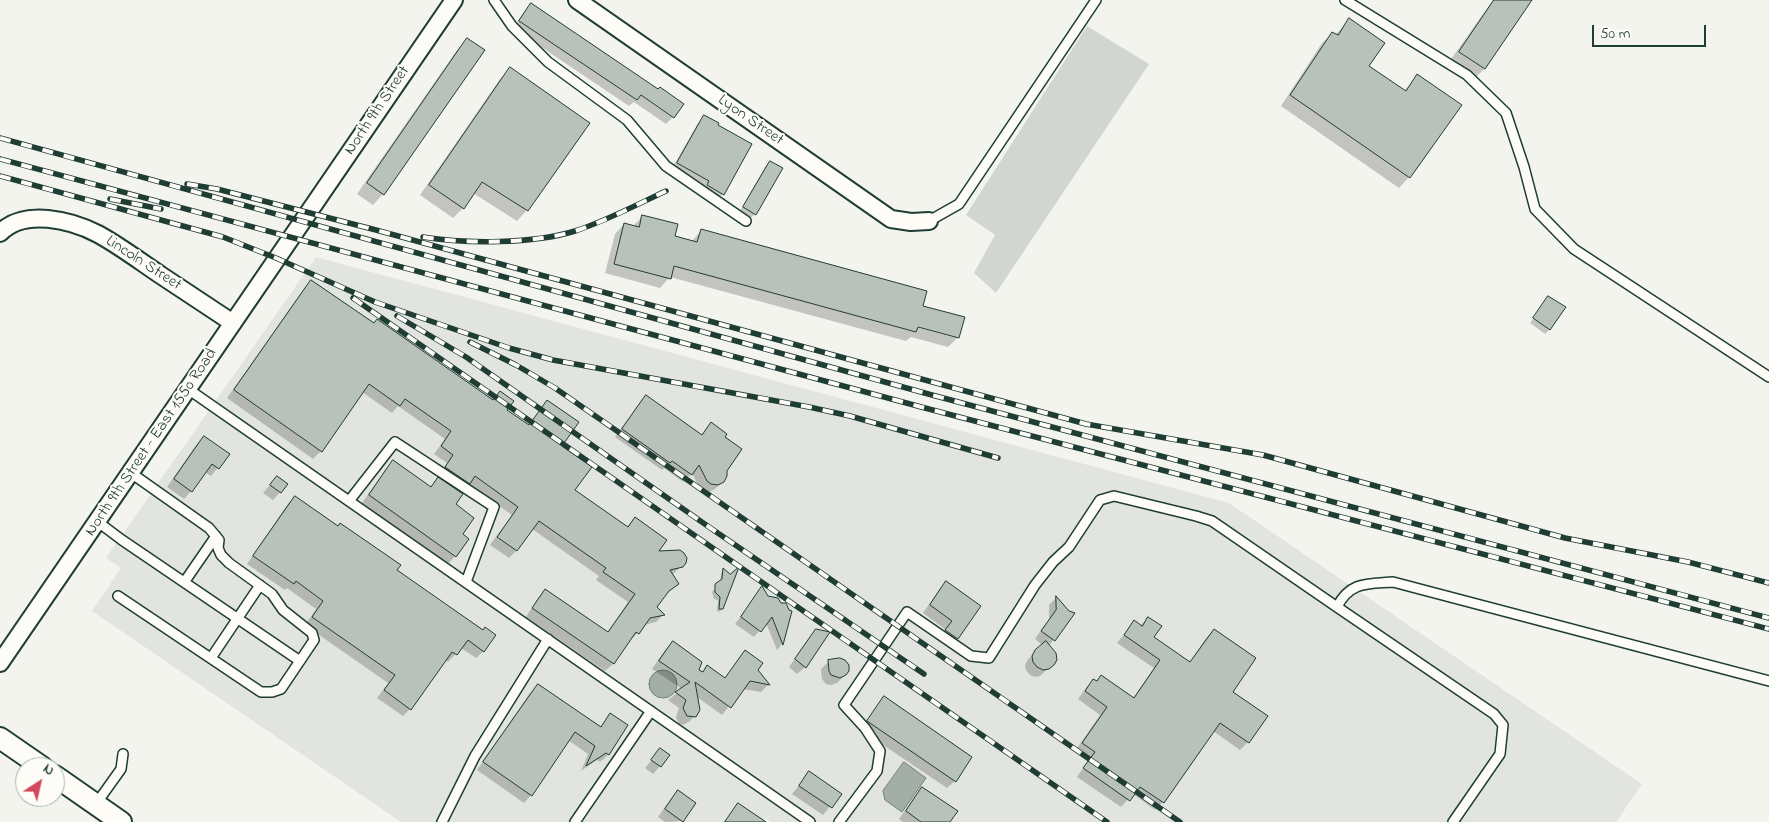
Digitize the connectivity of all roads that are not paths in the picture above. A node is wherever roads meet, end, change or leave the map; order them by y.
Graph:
1 (454, 0) edge
2 (494, 0) edge
3 (577, 0) edge
4 (1096, 0) edge
5 (1346, 0) edge
6 (746, 221) dead end
7 (929, 221) joint
8 (302, 222) joint
9 (0, 232) edge
10 (233, 323) junction
11 (1769, 376) edge
12 (188, 389) junction
13 (131, 473) junction
14 (349, 501) junction
15 (98, 522) junction
16 (216, 536) junction
17 (185, 582) junction
18 (466, 582) junction
19 (260, 585) junction
20 (118, 596) dead end
21 (1337, 607) junction
22 (237, 618) junction
23 (548, 639) junction
24 (211, 658) junction
25 (300, 661) junction
26 (0, 663) edge
27 (1769, 681) edge
28 (650, 711) junction
29 (0, 738) edge
30 (123, 754) dead end
31 (28, 757) edge
32 (65, 783) edge
33 (96, 804) junction
34 (122, 822) edge
35 (442, 822) edge
36 (575, 822) edge
37 (810, 822) edge
38 (839, 822) edge
39 (1452, 822) edge

1 - 8 street, North 9th Street
2 - 6 lane
3 - 7 street, Lyon Street
4 - 7 lane
5 - 11 lane
8 - 10 street, North 9th Street - East 1550 Road
9 - 10 street, Lincoln Street
10 - 12 street, North 9th Street - East 1550 Road
12 - 13 street, North 9th Street - East 1550 Road
12 - 14 lane
13 - 15 street, North 9th Street - East 1550 Road
13 - 16 lane
14 - 18 lane
14 - 18 lane
15 - 17 lane
15 - 26 street, North 9th Street - East 1550 Road
16 - 17 lane
16 - 19 lane
17 - 22 lane
18 - 23 lane
19 - 22 lane
19 - 25 lane
20 - 24 lane
21 - 27 lane
21 - 38 lane
21 - 39 lane
22 - 24 lane
22 - 25 lane
23 - 28 lane
23 - 35 lane
24 - 25 lane
28 - 36 lane
28 - 37 lane
29 - 31 street
30 - 33 lane
32 - 33 street
33 - 34 street

